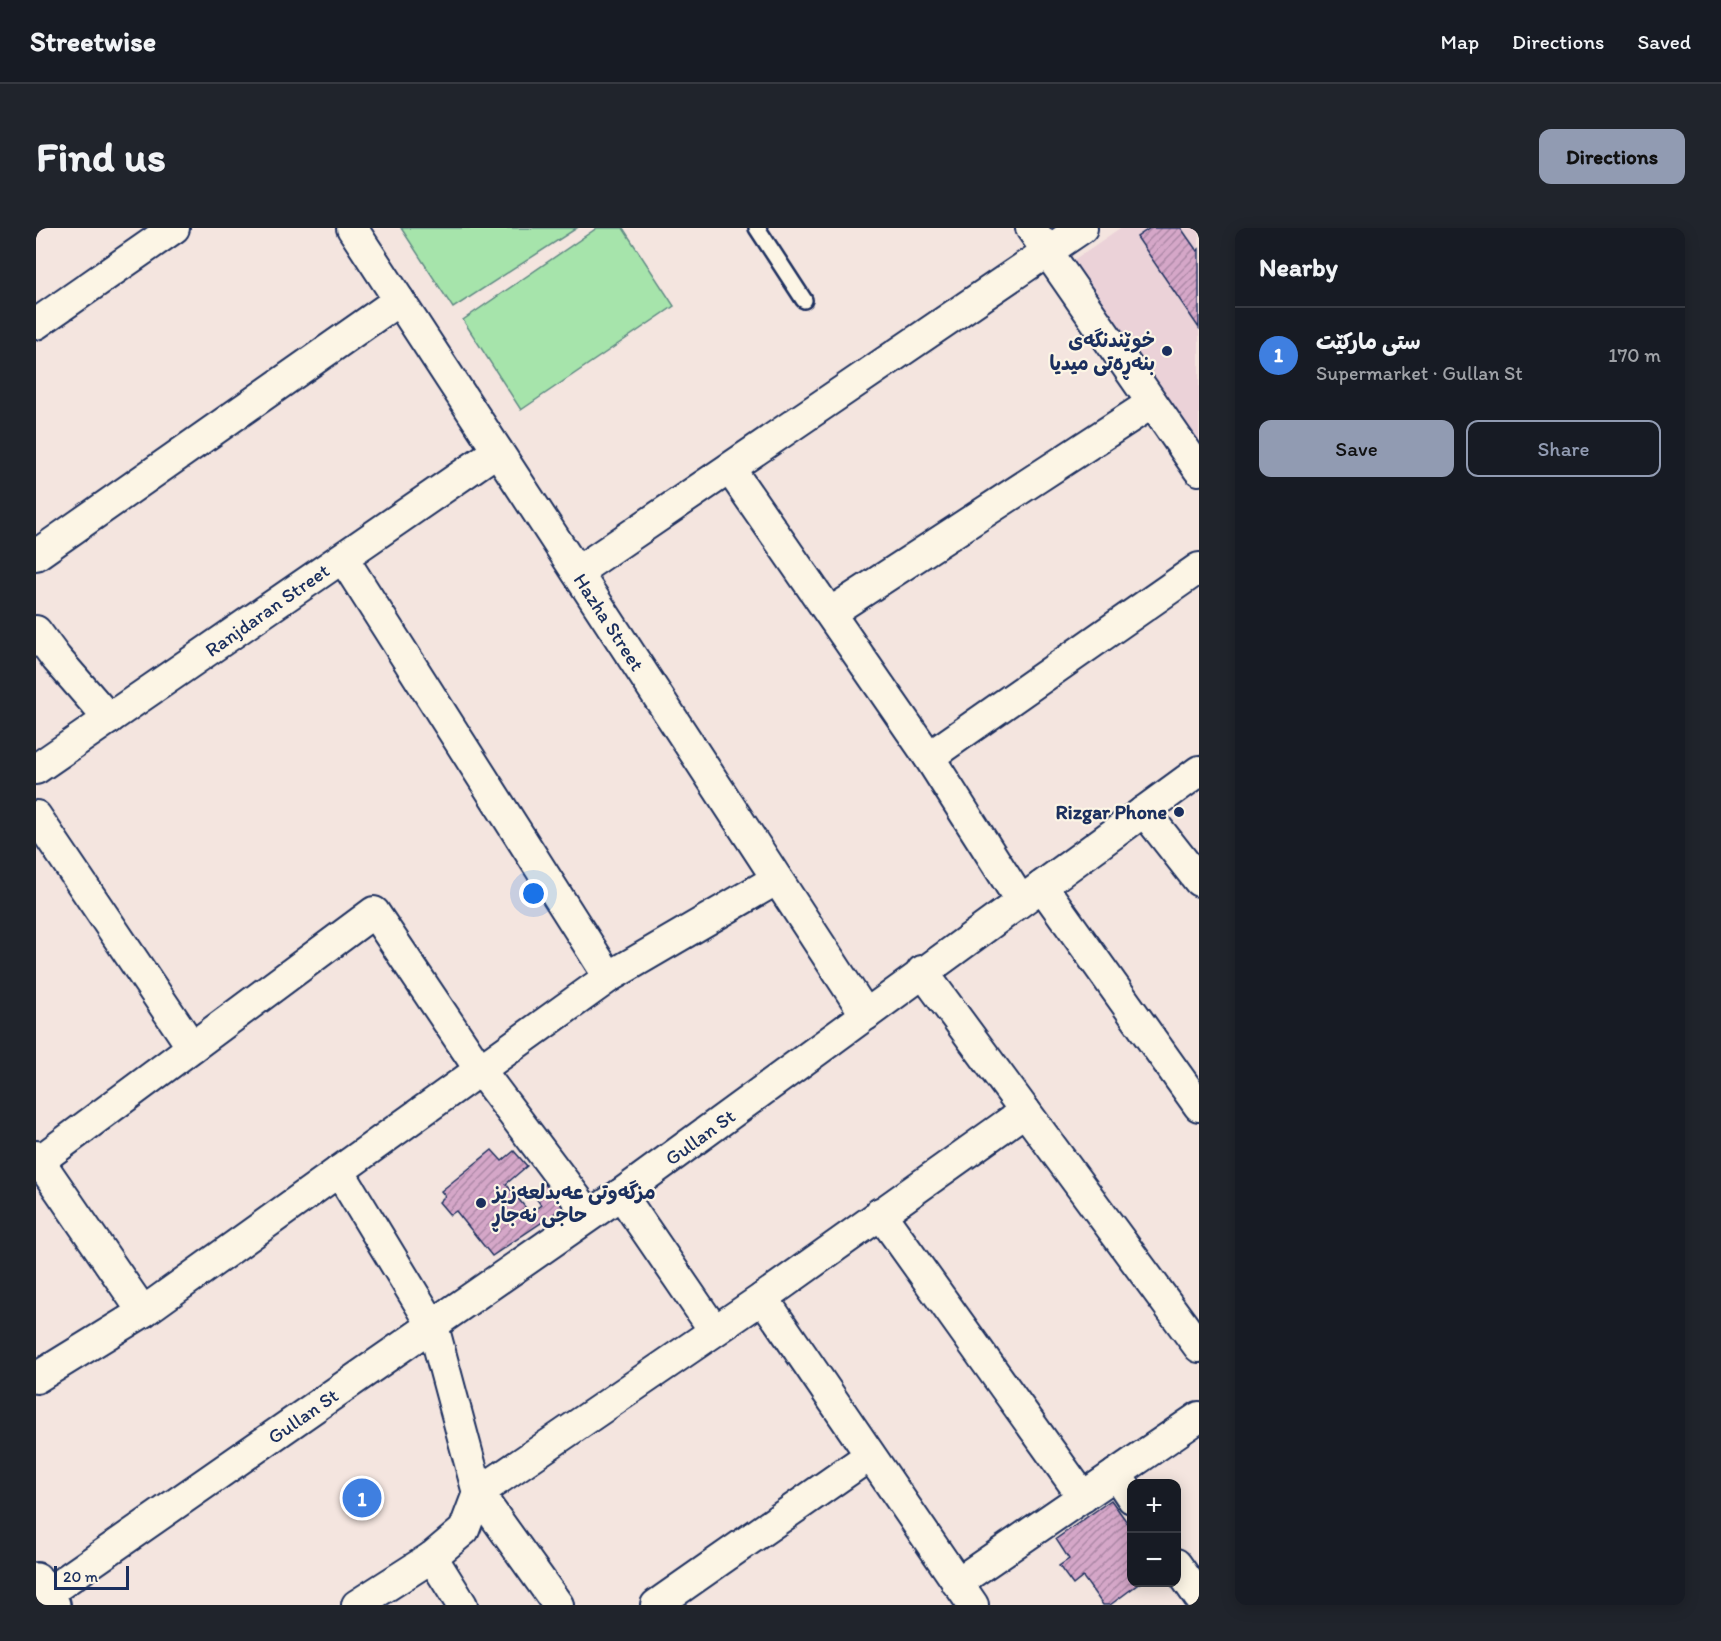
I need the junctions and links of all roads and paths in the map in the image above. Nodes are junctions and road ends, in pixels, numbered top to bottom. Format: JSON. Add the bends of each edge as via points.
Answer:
{"nodes":[{"id":1,"x":174,"y":228,"type":"edge"},
{"id":2,"x":352,"y":228,"type":"edge"},
{"id":3,"x":757,"y":228,"type":"edge"},
{"id":4,"x":1082,"y":228,"type":"edge"},
{"id":5,"x":1039,"y":239,"type":"edge"},
{"id":6,"x":399,"y":300,"type":"junction"},
{"id":7,"x":804,"y":300,"type":"dead end"},
{"id":8,"x":36,"y":324,"type":"edge"},
{"id":9,"x":1152,"y":403,"type":"junction"},
{"id":10,"x":497,"y":451,"type":"junction"},
{"id":11,"x":730,"y":469,"type":"junction"},
{"id":12,"x":1199,"y":470,"type":"edge"},
{"id":13,"x":36,"y":555,"type":"edge"},
{"id":14,"x":343,"y":558,"type":"junction"},
{"id":15,"x":1199,"y":568,"type":"edge"},
{"id":16,"x":577,"y":572,"type":"junction"},
{"id":17,"x":830,"y":613,"type":"junction"},
{"id":18,"x":36,"y":631,"type":"edge"},
{"id":19,"x":109,"y":719,"type":"junction"},
{"id":20,"x":929,"y":757,"type":"junction"},
{"id":21,"x":36,"y":769,"type":"edge"},
{"id":22,"x":1199,"y":771,"type":"edge"},
{"id":23,"x":1144,"y":811,"type":"junction"},
{"id":24,"x":36,"y":816,"type":"edge"},
{"id":25,"x":777,"y":879,"type":"junction"},
{"id":26,"x":1199,"y":881,"type":"edge"},
{"id":27,"x":1031,"y":893,"type":"junction"},
{"id":28,"x":922,"y":971,"type":"junction"},
{"id":29,"x":609,"y":977,"type":"junction"},
{"id":30,"x":866,"y":1015,"type":"junction"},
{"id":31,"x":192,"y":1047,"type":"junction"},
{"id":32,"x":480,"y":1070,"type":"junction"},
{"id":33,"x":1199,"y":1106,"type":"edge"},
{"id":34,"x":1025,"y":1111,"type":"junction"},
{"id":35,"x":38,"y":1159,"type":"edge"},
{"id":36,"x":339,"y":1171,"type":"junction"},
{"id":37,"x":621,"y":1194,"type":"junction"},
{"id":38,"x":880,"y":1213,"type":"junction"},
{"id":39,"x":589,"y":1215,"type":"junction"},
{"id":40,"x":763,"y":1298,"type":"junction"},
{"id":41,"x":143,"y":1312,"type":"junction"},
{"id":42,"x":433,"y":1326,"type":"junction"},
{"id":43,"x":714,"y":1330,"type":"junction"},
{"id":44,"x":1199,"y":1347,"type":"edge"},
{"id":45,"x":36,"y":1378,"type":"edge"},
{"id":46,"x":1199,"y":1417,"type":"edge"},
{"id":47,"x":869,"y":1456,"type":"junction"},
{"id":48,"x":1124,"y":1486,"type":"edge"},
{"id":49,"x":478,"y":1493,"type":"junction"},
{"id":50,"x":1083,"y":1497,"type":"junction"},
{"id":51,"x":432,"y":1557,"type":"junction"},
{"id":52,"x":1181,"y":1571,"type":"edge"},
{"id":53,"x":45,"y":1593,"type":"edge"},
{"id":54,"x":965,"y":1594,"type":"edge"},
{"id":55,"x":1199,"y":1597,"type":"edge"},
{"id":56,"x":357,"y":1605,"type":"edge"},
{"id":57,"x":462,"y":1605,"type":"edge"},
{"id":58,"x":558,"y":1605,"type":"edge"},
{"id":59,"x":656,"y":1605,"type":"edge"}],
"edges":[{"from":1,"to":8,"type":"street"},
{"from":2,"to":6,"type":"street","name":"Hazha Street"},
{"from":3,"to":7,"type":"lane"},
{"from":4,"to":5,"type":"street"},
{"from":5,"to":9,"type":"street"},
{"from":5,"to":11,"type":"street"},
{"from":6,"to":10,"type":"street","name":"Hazha Street"},
{"from":6,"to":13,"type":"street"},
{"from":9,"to":12,"type":"street"},
{"from":9,"to":17,"type":"street"},
{"from":10,"to":14,"type":"street","name":"Ranjdaran Street"},
{"from":10,"to":16,"type":"street","name":"Hazha Street"},
{"from":11,"to":16,"type":"street"},
{"from":11,"to":17,"type":"street"},
{"from":14,"to":19,"type":"street","name":"Ranjdaran Street"},
{"from":14,"to":29,"type":"street"},
{"from":15,"to":20,"type":"street"},
{"from":16,"to":25,"type":"street","name":"Hazha Street"},
{"from":17,"to":20,"type":"street"},
{"from":18,"to":19,"type":"street"},
{"from":19,"to":21,"type":"street","name":"Ranjdaran Street"},
{"from":20,"to":27,"type":"street"},
{"from":22,"to":23,"type":"street","name":"Gullan St"},
{"from":23,"to":26,"type":"street"},
{"from":23,"to":27,"type":"street","name":"Gullan St"},
{"from":24,"to":31,"type":"street"},
{"from":25,"to":29,"type":"street"},
{"from":25,"to":30,"type":"street","name":"Hazha Street"},
{"from":27,"to":28,"type":"street","name":"Gullan St"},
{"from":27,"to":33,"type":"street"},
{"from":28,"to":30,"type":"street","name":"Gullan St"},
{"from":28,"to":34,"type":"street"},
{"from":29,"to":32,"type":"street"},
{"from":30,"to":37,"type":"street","name":"Gullan St"},
{"from":31,"to":32,"type":"street","via":[[374,912]]},
{"from":31,"to":35,"type":"street"},
{"from":32,"to":36,"type":"street"},
{"from":32,"to":39,"type":"street"},
{"from":34,"to":38,"type":"street"},
{"from":34,"to":44,"type":"street"},
{"from":35,"to":41,"type":"street"},
{"from":36,"to":41,"type":"street"},
{"from":36,"to":42,"type":"street"},
{"from":37,"to":39,"type":"street","name":"Gullan St"},
{"from":37,"to":43,"type":"street"},
{"from":38,"to":40,"type":"street"},
{"from":38,"to":50,"type":"street"},
{"from":39,"to":42,"type":"street","name":"Gullan St"},
{"from":40,"to":43,"type":"street"},
{"from":40,"to":47,"type":"street"},
{"from":41,"to":45,"type":"street"},
{"from":42,"to":49,"type":"street"},
{"from":42,"to":53,"type":"street","name":"Gullan St"},
{"from":43,"to":49,"type":"street"},
{"from":46,"to":48,"type":"street"},
{"from":47,"to":54,"type":"street"},
{"from":47,"to":59,"type":"street"},
{"from":48,"to":50,"type":"street"},
{"from":49,"to":51,"type":"street","via":[[464,1530]]},
{"from":49,"to":58,"type":"street"},
{"from":50,"to":54,"type":"street"},
{"from":51,"to":56,"type":"street"},
{"from":51,"to":57,"type":"street"},
{"from":52,"to":55,"type":"street"}]}
